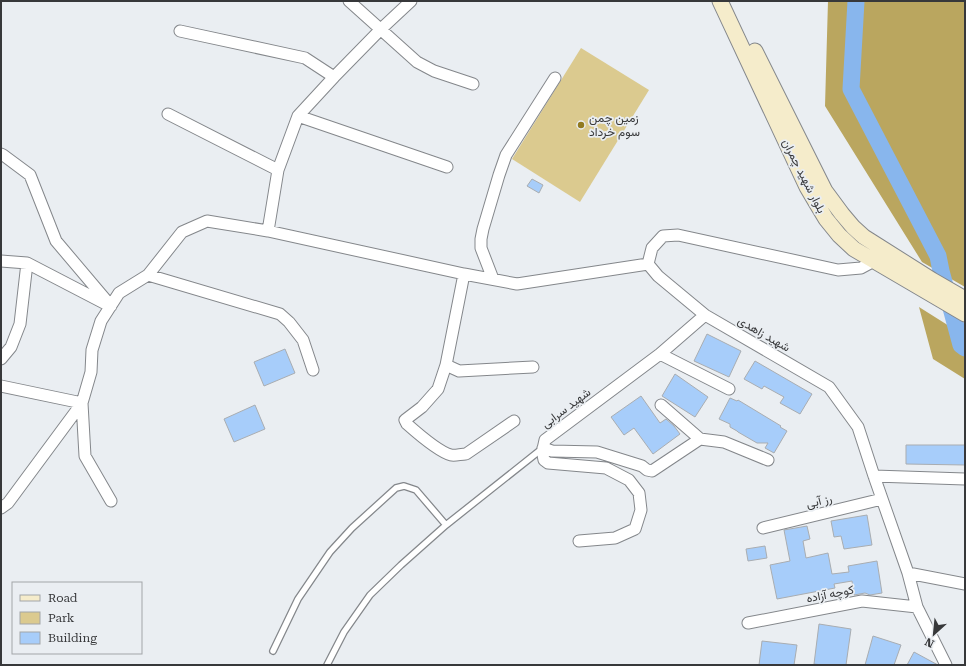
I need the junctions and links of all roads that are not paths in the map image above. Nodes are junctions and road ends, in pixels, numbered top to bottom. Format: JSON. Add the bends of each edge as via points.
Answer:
{"nodes":[{"id":1,"x":349,"y":1,"type":"edge"},
{"id":2,"x":411,"y":1,"type":"edge"},
{"id":3,"x":720,"y":1,"type":"edge"},
{"id":4,"x":731,"y":1,"type":"edge"},
{"id":5,"x":381,"y":30,"type":"junction"},
{"id":6,"x":180,"y":31,"type":"dead end"},
{"id":7,"x":334,"y":77,"type":"junction"},
{"id":8,"x":555,"y":78,"type":"dead end"},
{"id":9,"x":473,"y":84,"type":"dead end"},
{"id":10,"x":168,"y":114,"type":"dead end"},
{"id":11,"x":298,"y":116,"type":"junction"},
{"id":12,"x":1,"y":154,"type":"edge"},
{"id":13,"x":447,"y":167,"type":"dead end"},
{"id":14,"x":278,"y":170,"type":"junction"},
{"id":15,"x":268,"y":232,"type":"junction"},
{"id":16,"x":878,"y":254,"type":"junction"},
{"id":17,"x":1,"y":261,"type":"edge"},
{"id":18,"x":27,"y":263,"type":"junction"},
{"id":19,"x":648,"y":264,"type":"junction"},
{"id":20,"x":464,"y":274,"type":"junction"},
{"id":21,"x":148,"y":275,"type":"junction"},
{"id":22,"x":493,"y":279,"type":"junction"},
{"id":23,"x":965,"y":299,"type":"edge"},
{"id":24,"x":110,"y":306,"type":"junction"},
{"id":25,"x":965,"y":314,"type":"edge"},
{"id":26,"x":705,"y":315,"type":"junction"},
{"id":27,"x":660,"y":354,"type":"junction"},
{"id":28,"x":1,"y":359,"type":"edge"},
{"id":29,"x":446,"y":365,"type":"junction"},
{"id":30,"x":533,"y":367,"type":"dead end"},
{"id":31,"x":313,"y":370,"type":"dead end"},
{"id":32,"x":1,"y":386,"type":"edge"},
{"id":33,"x":729,"y":389,"type":"dead end"},
{"id":34,"x":82,"y":403,"type":"junction"},
{"id":35,"x":660,"y":406,"type":"dead end"},
{"id":36,"x":514,"y":421,"type":"dead end"},
{"id":37,"x":700,"y":440,"type":"junction"},
{"id":38,"x":543,"y":448,"type":"junction"},
{"id":39,"x":768,"y":460,"type":"dead end"},
{"id":40,"x":874,"y":476,"type":"junction"},
{"id":41,"x":965,"y":479,"type":"edge"},
{"id":42,"x":882,"y":499,"type":"junction"},
{"id":43,"x":110,"y":501,"type":"dead end"},
{"id":44,"x":1,"y":508,"type":"edge"},
{"id":45,"x":446,"y":525,"type":"junction"},
{"id":46,"x":763,"y":528,"type":"dead end"},
{"id":47,"x":579,"y":541,"type":"dead end"},
{"id":48,"x":908,"y":573,"type":"junction"},
{"id":49,"x":965,"y":584,"type":"edge"},
{"id":50,"x":917,"y":607,"type":"junction"},
{"id":51,"x":748,"y":623,"type":"dead end"},
{"id":52,"x":273,"y":650,"type":"dead end"},
{"id":53,"x":327,"y":665,"type":"edge"},
{"id":54,"x":946,"y":665,"type":"edge"}],
"edges":[{"from":1,"to":5,"type":"street"},
{"from":2,"to":5,"type":"street"},
{"from":3,"to":16,"type":"main road","name":"بلوار شهید چمران","via":[[808,187],[826,219],[854,249]]},
{"from":4,"to":16,"type":"main road","name":"بلوار شهید چمران","via":[[825,191]]},
{"from":5,"to":7,"type":"street"},
{"from":5,"to":9,"type":"street","via":[[417,62],[434,71]]},
{"from":6,"to":7,"type":"street","via":[[305,58]]},
{"from":7,"to":11,"type":"street"},
{"from":8,"to":22,"type":"street","via":[[506,155],[497,182],[481,239],[481,248]]},
{"from":10,"to":14,"type":"street"},
{"from":11,"to":13,"type":"street"},
{"from":11,"to":14,"type":"street"},
{"from":12,"to":24,"type":"street","via":[[30,175],[56,241]]},
{"from":14,"to":15,"type":"street"},
{"from":15,"to":20,"type":"street"},
{"from":15,"to":21,"type":"street","via":[[207,221],[182,232]]},
{"from":16,"to":19,"type":"street","via":[[861,268],[838,270],[678,236],[663,236],[652,248]]},
{"from":16,"to":23,"type":"main road","name":"بلوار شهید چمران"},
{"from":16,"to":25,"type":"main road","name":"بلوار شهید چمران","via":[[939,299]]},
{"from":17,"to":18,"type":"street"},
{"from":18,"to":24,"type":"street"},
{"from":18,"to":28,"type":"street","via":[[20,324],[11,347]]},
{"from":19,"to":22,"type":"street","via":[[517,284]]},
{"from":19,"to":26,"type":"street","name":"شهید زاهدی","via":[[658,276]]},
{"from":20,"to":22,"type":"street"},
{"from":20,"to":29,"type":"street"},
{"from":21,"to":24,"type":"street","via":[[119,293]]},
{"from":21,"to":31,"type":"street","via":[[280,314],[290,322],[303,340]]},
{"from":24,"to":34,"type":"street","via":[[98,328],[92,350],[91,372]]},
{"from":26,"to":27,"type":"street","name":"شهید سرابی"},
{"from":26,"to":40,"type":"street","name":"شهید زاهدی","via":[[829,387],[858,427]]},
{"from":27,"to":33,"type":"street"},
{"from":27,"to":38,"type":"street","name":"شهید سرابی","via":[[545,440]]},
{"from":29,"to":30,"type":"street","via":[[459,371]]},
{"from":29,"to":36,"type":"street","via":[[438,389],[422,407],[405,420],[410,427],[438,448],[451,455],[457,455],[466,454]]},
{"from":32,"to":34,"type":"street"},
{"from":34,"to":43,"type":"street","via":[[85,456]]},
{"from":34,"to":44,"type":"street","via":[[8,503]]},
{"from":35,"to":37,"type":"street"},
{"from":37,"to":38,"type":"street","name":"شهید سرابی","via":[[652,471],[597,452],[552,451]]},
{"from":37,"to":39,"type":"street","via":[[724,442]]},
{"from":38,"to":45,"type":"lane"},
{"from":38,"to":47,"type":"street","via":[[544,460],[548,463],[606,468],[629,480],[639,493],[641,510],[635,529],[615,538]]},
{"from":40,"to":41,"type":"street"},
{"from":40,"to":42,"type":"street","name":"شهید زاهدی"},
{"from":42,"to":46,"type":"street","name":"رز آبی"},
{"from":42,"to":48,"type":"street","name":"شهید زاهدی"},
{"from":45,"to":52,"type":"lane","via":[[416,490],[404,486],[396,488],[330,552],[298,598]]},
{"from":45,"to":53,"type":"lane","via":[[370,594],[344,632]]},
{"from":48,"to":49,"type":"street"},
{"from":48,"to":50,"type":"street","name":"شهید زاهدی"},
{"from":50,"to":51,"type":"street","name":"کوچه آزاده","via":[[862,601]]},
{"from":50,"to":54,"type":"street","name":"شهید زاهدی"}]}
